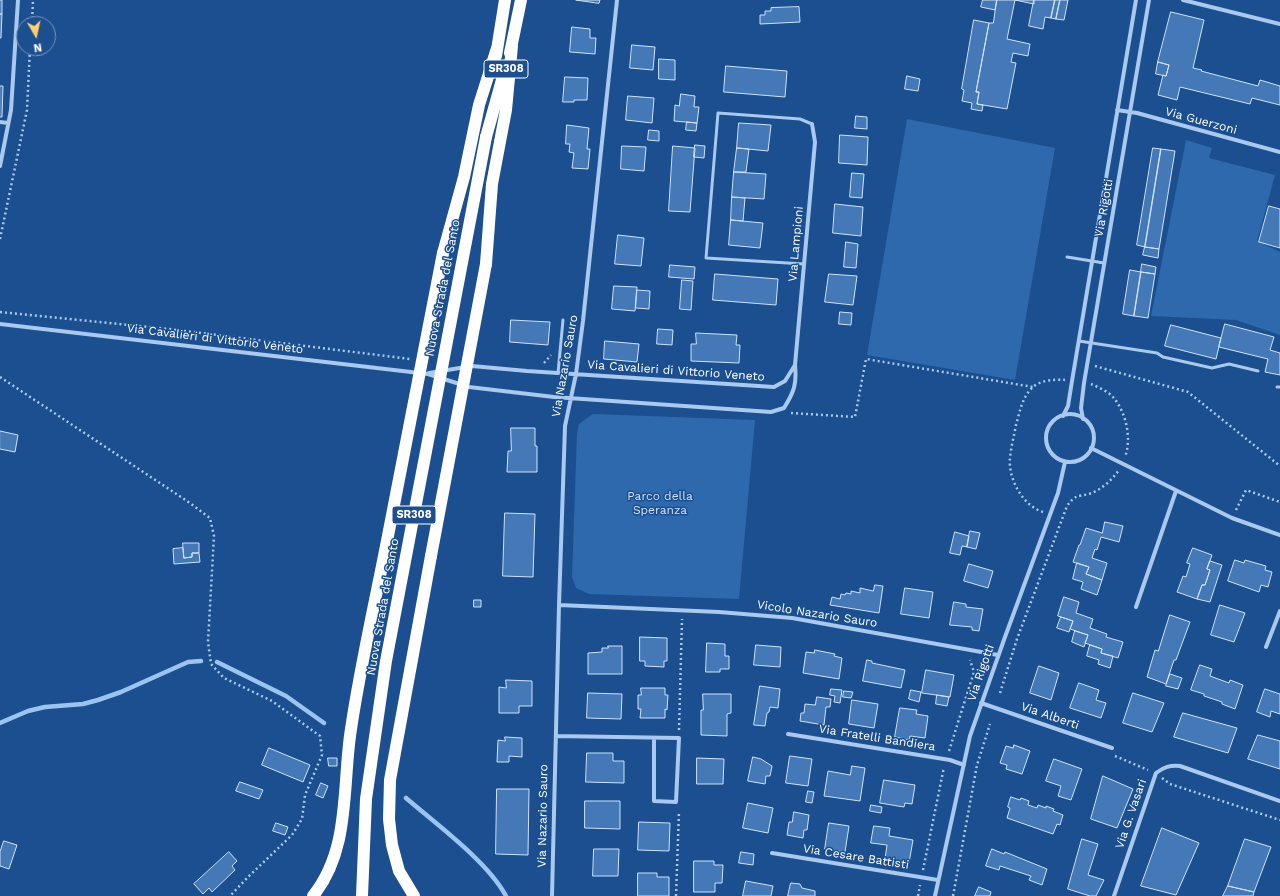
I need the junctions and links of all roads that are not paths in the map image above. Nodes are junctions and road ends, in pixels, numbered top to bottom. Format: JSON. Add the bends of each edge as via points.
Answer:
{"nodes":[{"id":1,"x":18,"y":0,"type":"edge"},
{"id":2,"x":505,"y":0,"type":"edge"},
{"id":3,"x":521,"y":0,"type":"edge"},
{"id":4,"x":617,"y":0,"type":"edge"},
{"id":5,"x":1136,"y":0,"type":"edge"},
{"id":6,"x":1149,"y":0,"type":"edge"},
{"id":7,"x":1183,"y":0,"type":"edge"},
{"id":8,"x":1280,"y":24,"type":"edge"},
{"id":9,"x":512,"y":46,"type":"junction"},
{"id":10,"x":498,"y":48,"type":"junction"},
{"id":11,"x":1118,"y":110,"type":"junction"},
{"id":12,"x":1130,"y":112,"type":"junction"},
{"id":13,"x":0,"y":122,"type":"edge"},
{"id":14,"x":8,"y":123,"type":"junction"},
{"id":15,"x":812,"y":124,"type":"joint"},
{"id":16,"x":486,"y":137,"type":"junction"},
{"id":17,"x":1280,"y":152,"type":"edge"},
{"id":18,"x":0,"y":166,"type":"edge"},
{"id":19,"x":1067,"y":256,"type":"dead end"},
{"id":20,"x":1092,"y":261,"type":"junction"},
{"id":21,"x":1104,"y":263,"type":"junction"},
{"id":22,"x":804,"y":264,"type":"junction"},
{"id":23,"x":563,"y":320,"type":"dead end"},
{"id":24,"x":0,"y":324,"type":"edge"},
{"id":25,"x":1079,"y":341,"type":"junction"},
{"id":26,"x":1091,"y":343,"type":"junction"},
{"id":27,"x":795,"y":365,"type":"junction"},
{"id":28,"x":1258,"y":371,"type":"dead end"},
{"id":29,"x":558,"y":373,"type":"junction"},
{"id":30,"x":428,"y":374,"type":"junction"},
{"id":31,"x":576,"y":374,"type":"junction"},
{"id":32,"x":571,"y":398,"type":"junction"},
{"id":33,"x":1063,"y":416,"type":"junction"},
{"id":34,"x":1083,"y":419,"type":"junction"},
{"id":35,"x":1091,"y":448,"type":"junction"},
{"id":36,"x":1065,"y":462,"type":"junction"},
{"id":37,"x":1176,"y":491,"type":"junction"},
{"id":38,"x":1280,"y":535,"type":"edge"},
{"id":39,"x":559,"y":605,"type":"junction"},
{"id":40,"x":1136,"y":607,"type":"dead end"},
{"id":41,"x":1280,"y":611,"type":"edge"},
{"id":42,"x":1266,"y":647,"type":"dead end"},
{"id":43,"x":998,"y":656,"type":"junction"},
{"id":44,"x":981,"y":703,"type":"junction"},
{"id":45,"x":788,"y":734,"type":"dead end"},
{"id":46,"x":556,"y":736,"type":"junction"},
{"id":47,"x":654,"y":738,"type":"junction"},
{"id":48,"x":1112,"y":748,"type":"road end"},
{"id":49,"x":964,"y":765,"type":"junction"},
{"id":50,"x":1280,"y":801,"type":"edge"},
{"id":51,"x":772,"y":853,"type":"dead end"},
{"id":52,"x":938,"y":880,"type":"junction"},
{"id":53,"x":313,"y":896,"type":"edge"},
{"id":54,"x":362,"y":896,"type":"edge"},
{"id":55,"x":414,"y":896,"type":"edge"},
{"id":56,"x":552,"y":896,"type":"edge"},
{"id":57,"x":935,"y":896,"type":"edge"},
{"id":58,"x":1114,"y":896,"type":"edge"}],
"edges":[{"from":1,"to":14,"type":"street"},
{"from":2,"to":10,"type":"highway","name":"Nuova Strada del Santo","number":"SR308"},
{"from":3,"to":9,"type":"highway","name":"Nuova Strada del Santo","number":"SR308"},
{"from":4,"to":31,"type":"street","name":"Via Nazario Sauro"},
{"from":5,"to":11,"type":"street","name":"Via Rigotti"},
{"from":6,"to":12,"type":"street","name":"Via Rigotti"},
{"from":7,"to":8,"type":"street"},
{"from":9,"to":16,"type":"highway","name":"Nuova Strada del Santo","number":"SR308"},
{"from":9,"to":55,"type":"highway","bridge":true,"via":[[506,110],[492,184],[486,264],[390,780],[389,819],[392,846],[399,870]]},
{"from":10,"to":16,"type":"highway","name":"Nuova Strada del Santo","number":"SR308","via":[[490,91]]},
{"from":10,"to":53,"type":"highway","bridge":true,"via":[[479,105],[464,177],[443,253],[351,730],[341,830],[333,863]]},
{"from":11,"to":12,"type":"street","name":"Via Guerzoni"},
{"from":11,"to":20,"type":"street","name":"Via Rigotti"},
{"from":12,"to":17,"type":"street","name":"Via Guerzoni"},
{"from":12,"to":21,"type":"street","name":"Via Rigotti"},
{"from":13,"to":14,"type":"street"},
{"from":14,"to":18,"type":"street"},
{"from":15,"to":22,"type":"street","name":"Via Lampioni","via":[[815,142]]},
{"from":15,"to":22,"type":"lane","via":[[800,119],[718,113],[706,258]]},
{"from":16,"to":54,"type":"highway","name":"Nuova Strada del Santo","number":"SR308","bridge":true,"via":[[386,661],[366,799]]},
{"from":19,"to":20,"type":"lane"},
{"from":20,"to":21,"type":"lane"},
{"from":20,"to":25,"type":"street","name":"Via Rigotti"},
{"from":21,"to":26,"type":"street","name":"Via Rigotti"},
{"from":22,"to":27,"type":"street","name":"Via Lampioni"},
{"from":23,"to":29,"type":"lane"},
{"from":24,"to":30,"type":"street","name":"Via Cavalieri di Vittorio Veneto"},
{"from":25,"to":26,"type":"lane"},
{"from":25,"to":33,"type":"street","name":"Via Rigotti","via":[[1068,406]]},
{"from":26,"to":28,"type":"lane","via":[[1158,352],[1163,357],[1212,368],[1229,364]]},
{"from":26,"to":34,"type":"street","name":"Via Rigotti","via":[[1081,408]]},
{"from":27,"to":31,"type":"street","name":"Via Cavalieri di Vittorio Veneto","via":[[790,376],[774,387]]},
{"from":27,"to":32,"type":"street","name":"Via Cavalieri di Vittorio Veneto","via":[[794,392],[784,408],[771,412]]},
{"from":29,"to":30,"type":"street","name":"Via Cavalieri di Vittorio Veneto","via":[[472,366]]},
{"from":29,"to":31,"type":"street","name":"Via Cavalieri di Vittorio Veneto"},
{"from":30,"to":32,"type":"street","name":"Via Cavalieri di Vittorio Veneto","via":[[468,387]]},
{"from":31,"to":32,"type":"street","name":"Via Nazario Sauro"},
{"from":32,"to":39,"type":"street","name":"Via Nazario Sauro","via":[[565,426]]},
{"from":33,"to":34,"type":"street","via":[[1075,415]]},
{"from":33,"to":36,"type":"street","via":[[1051,424],[1046,436],[1048,449],[1052,455]]},
{"from":34,"to":35,"type":"street","via":[[1091,427],[1093,434]]},
{"from":35,"to":36,"type":"street","via":[[1084,458]]},
{"from":35,"to":37,"type":"street"},
{"from":36,"to":43,"type":"street","name":"Via Rigotti","via":[[1058,493]]},
{"from":37,"to":38,"type":"street","via":[[1232,518]]},
{"from":37,"to":40,"type":"street"},
{"from":39,"to":43,"type":"street","name":"Vicolo Nazario Sauro","via":[[792,618]]},
{"from":39,"to":46,"type":"street","name":"Via Nazario Sauro"},
{"from":41,"to":42,"type":"street"},
{"from":43,"to":44,"type":"street","name":"Via Rigotti"},
{"from":44,"to":48,"type":"street","name":"Via Alberti"},
{"from":44,"to":49,"type":"street","name":"Via Rigotti"},
{"from":45,"to":49,"type":"street","name":"Via Fratelli Bandiera"},
{"from":46,"to":47,"type":"street"},
{"from":46,"to":56,"type":"street","name":"Via Nazario Sauro"},
{"from":47,"to":47,"type":"street","via":[[654,801],[676,802],[679,738]]},
{"from":49,"to":52,"type":"street","name":"Via Rigotti"},
{"from":50,"to":58,"type":"street","name":"Via G. Vasari","via":[[1180,766],[1166,766],[1156,774]]},
{"from":51,"to":52,"type":"street","name":"Via Cesare Battisti"},
{"from":52,"to":57,"type":"street","name":"Via Rigotti"}]}
